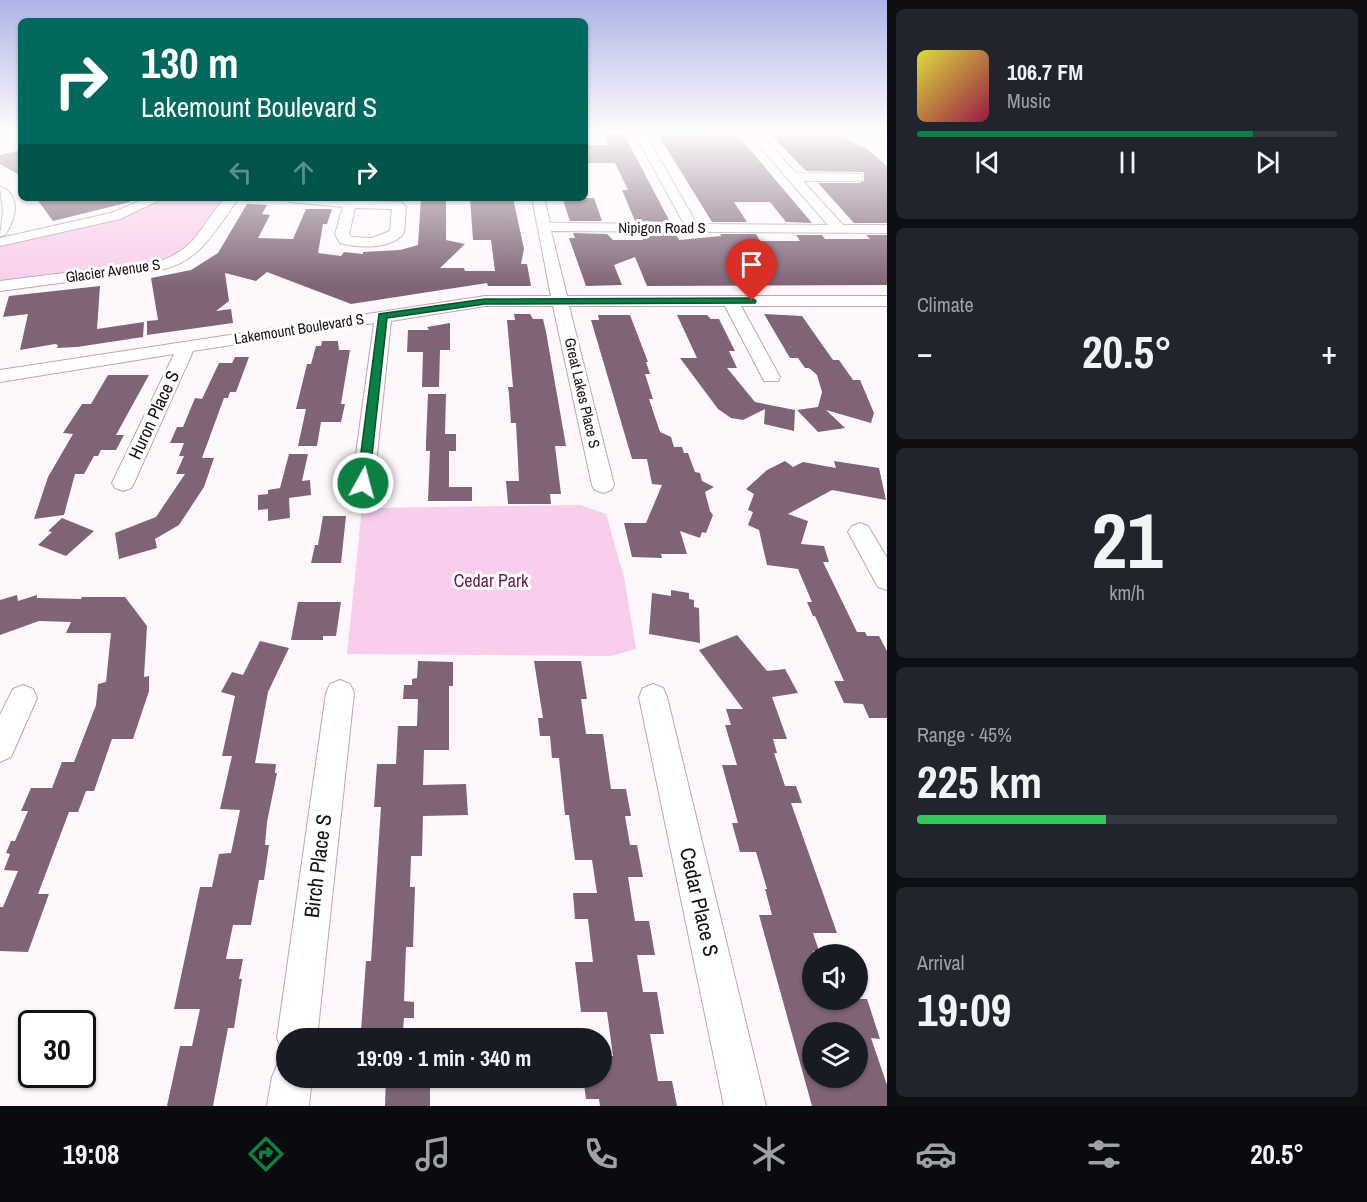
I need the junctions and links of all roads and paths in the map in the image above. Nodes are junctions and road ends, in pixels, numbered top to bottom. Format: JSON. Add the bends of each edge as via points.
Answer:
{"nodes":[{"id":1,"x":668,"y":184,"type":"edge"},
{"id":2,"x":799,"y":184,"type":"edge"},
{"id":3,"x":3,"y":191,"type":"edge"},
{"id":4,"x":151,"y":201,"type":"edge"},
{"id":5,"x":232,"y":201,"type":"edge"},
{"id":6,"x":320,"y":201,"type":"edge"},
{"id":7,"x":539,"y":201,"type":"edge"},
{"id":8,"x":350,"y":204,"type":"dead end"},
{"id":9,"x":545,"y":227,"type":"junction"},
{"id":10,"x":693,"y":228,"type":"junction"},
{"id":11,"x":839,"y":228,"type":"junction"},
{"id":12,"x":887,"y":228,"type":"edge"},
{"id":13,"x":0,"y":232,"type":"edge"},
{"id":14,"x":0,"y":242,"type":"edge"},
{"id":15,"x":0,"y":286,"type":"edge"},
{"id":16,"x":560,"y":301,"type":"junction"},
{"id":17,"x":730,"y":301,"type":"junction"},
{"id":18,"x":887,"y":301,"type":"edge"},
{"id":19,"x":383,"y":316,"type":"junction"},
{"id":20,"x":186,"y":347,"type":"junction"},
{"id":21,"x":0,"y":376,"type":"edge"},
{"id":22,"x":771,"y":377,"type":"dead end"},
{"id":23,"x":123,"y":483,"type":"dead end"},
{"id":24,"x":363,"y":483,"type":"dead end"},
{"id":25,"x":603,"y":485,"type":"dead end"},
{"id":26,"x":860,"y":532,"type":"dead end"},
{"id":27,"x":887,"y":580,"type":"edge"},
{"id":28,"x":340,"y":693,"type":"dead end"},
{"id":29,"x":653,"y":697,"type":"dead end"},
{"id":30,"x":23,"y":698,"type":"dead end"},
{"id":31,"x":0,"y":747,"type":"edge"},
{"id":32,"x":298,"y":1028,"type":"edge"},
{"id":33,"x":290,"y":1088,"type":"edge"},
{"id":34,"x":288,"y":1106,"type":"edge"},
{"id":35,"x":745,"y":1106,"type":"edge"}],
"edges":[{"from":1,"to":10,"type":"street"},
{"from":2,"to":11,"type":"street"},
{"from":3,"to":13,"type":"street","via":[[10,207]]},
{"from":4,"to":14,"type":"street","via":[[115,216]]},
{"from":5,"to":15,"type":"street","name":"Glacier Avenue S","via":[[193,253],[180,260]]},
{"from":6,"to":8,"type":"street"},
{"from":7,"to":9,"type":"street","name":"Great Lakes Place S"},
{"from":9,"to":10,"type":"street","name":"Nipigon Road S"},
{"from":9,"to":16,"type":"street","name":"Great Lakes Place S"},
{"from":10,"to":11,"type":"street","name":"Nipigon Road S"},
{"from":11,"to":12,"type":"street","name":"Nipigon Road S"},
{"from":16,"to":17,"type":"street","name":"Lakemount Boulevard S"},
{"from":16,"to":19,"type":"street","name":"Lakemount Boulevard S","via":[[485,301]]},
{"from":16,"to":25,"type":"street","name":"Great Lakes Place S"},
{"from":17,"to":18,"type":"street","name":"Lakemount Boulevard S"},
{"from":17,"to":22,"type":"street"},
{"from":19,"to":20,"type":"street","name":"Lakemount Boulevard S"},
{"from":19,"to":24,"type":"street"},
{"from":20,"to":21,"type":"street","name":"Lakemount Boulevard S"},
{"from":20,"to":23,"type":"street","name":"Huron Place S"},
{"from":26,"to":27,"type":"street"},
{"from":28,"to":32,"type":"street","name":"Birch Place S"},
{"from":29,"to":35,"type":"street","name":"Cedar Place S"},
{"from":30,"to":31,"type":"street"},
{"from":33,"to":34,"type":"street"}]}
